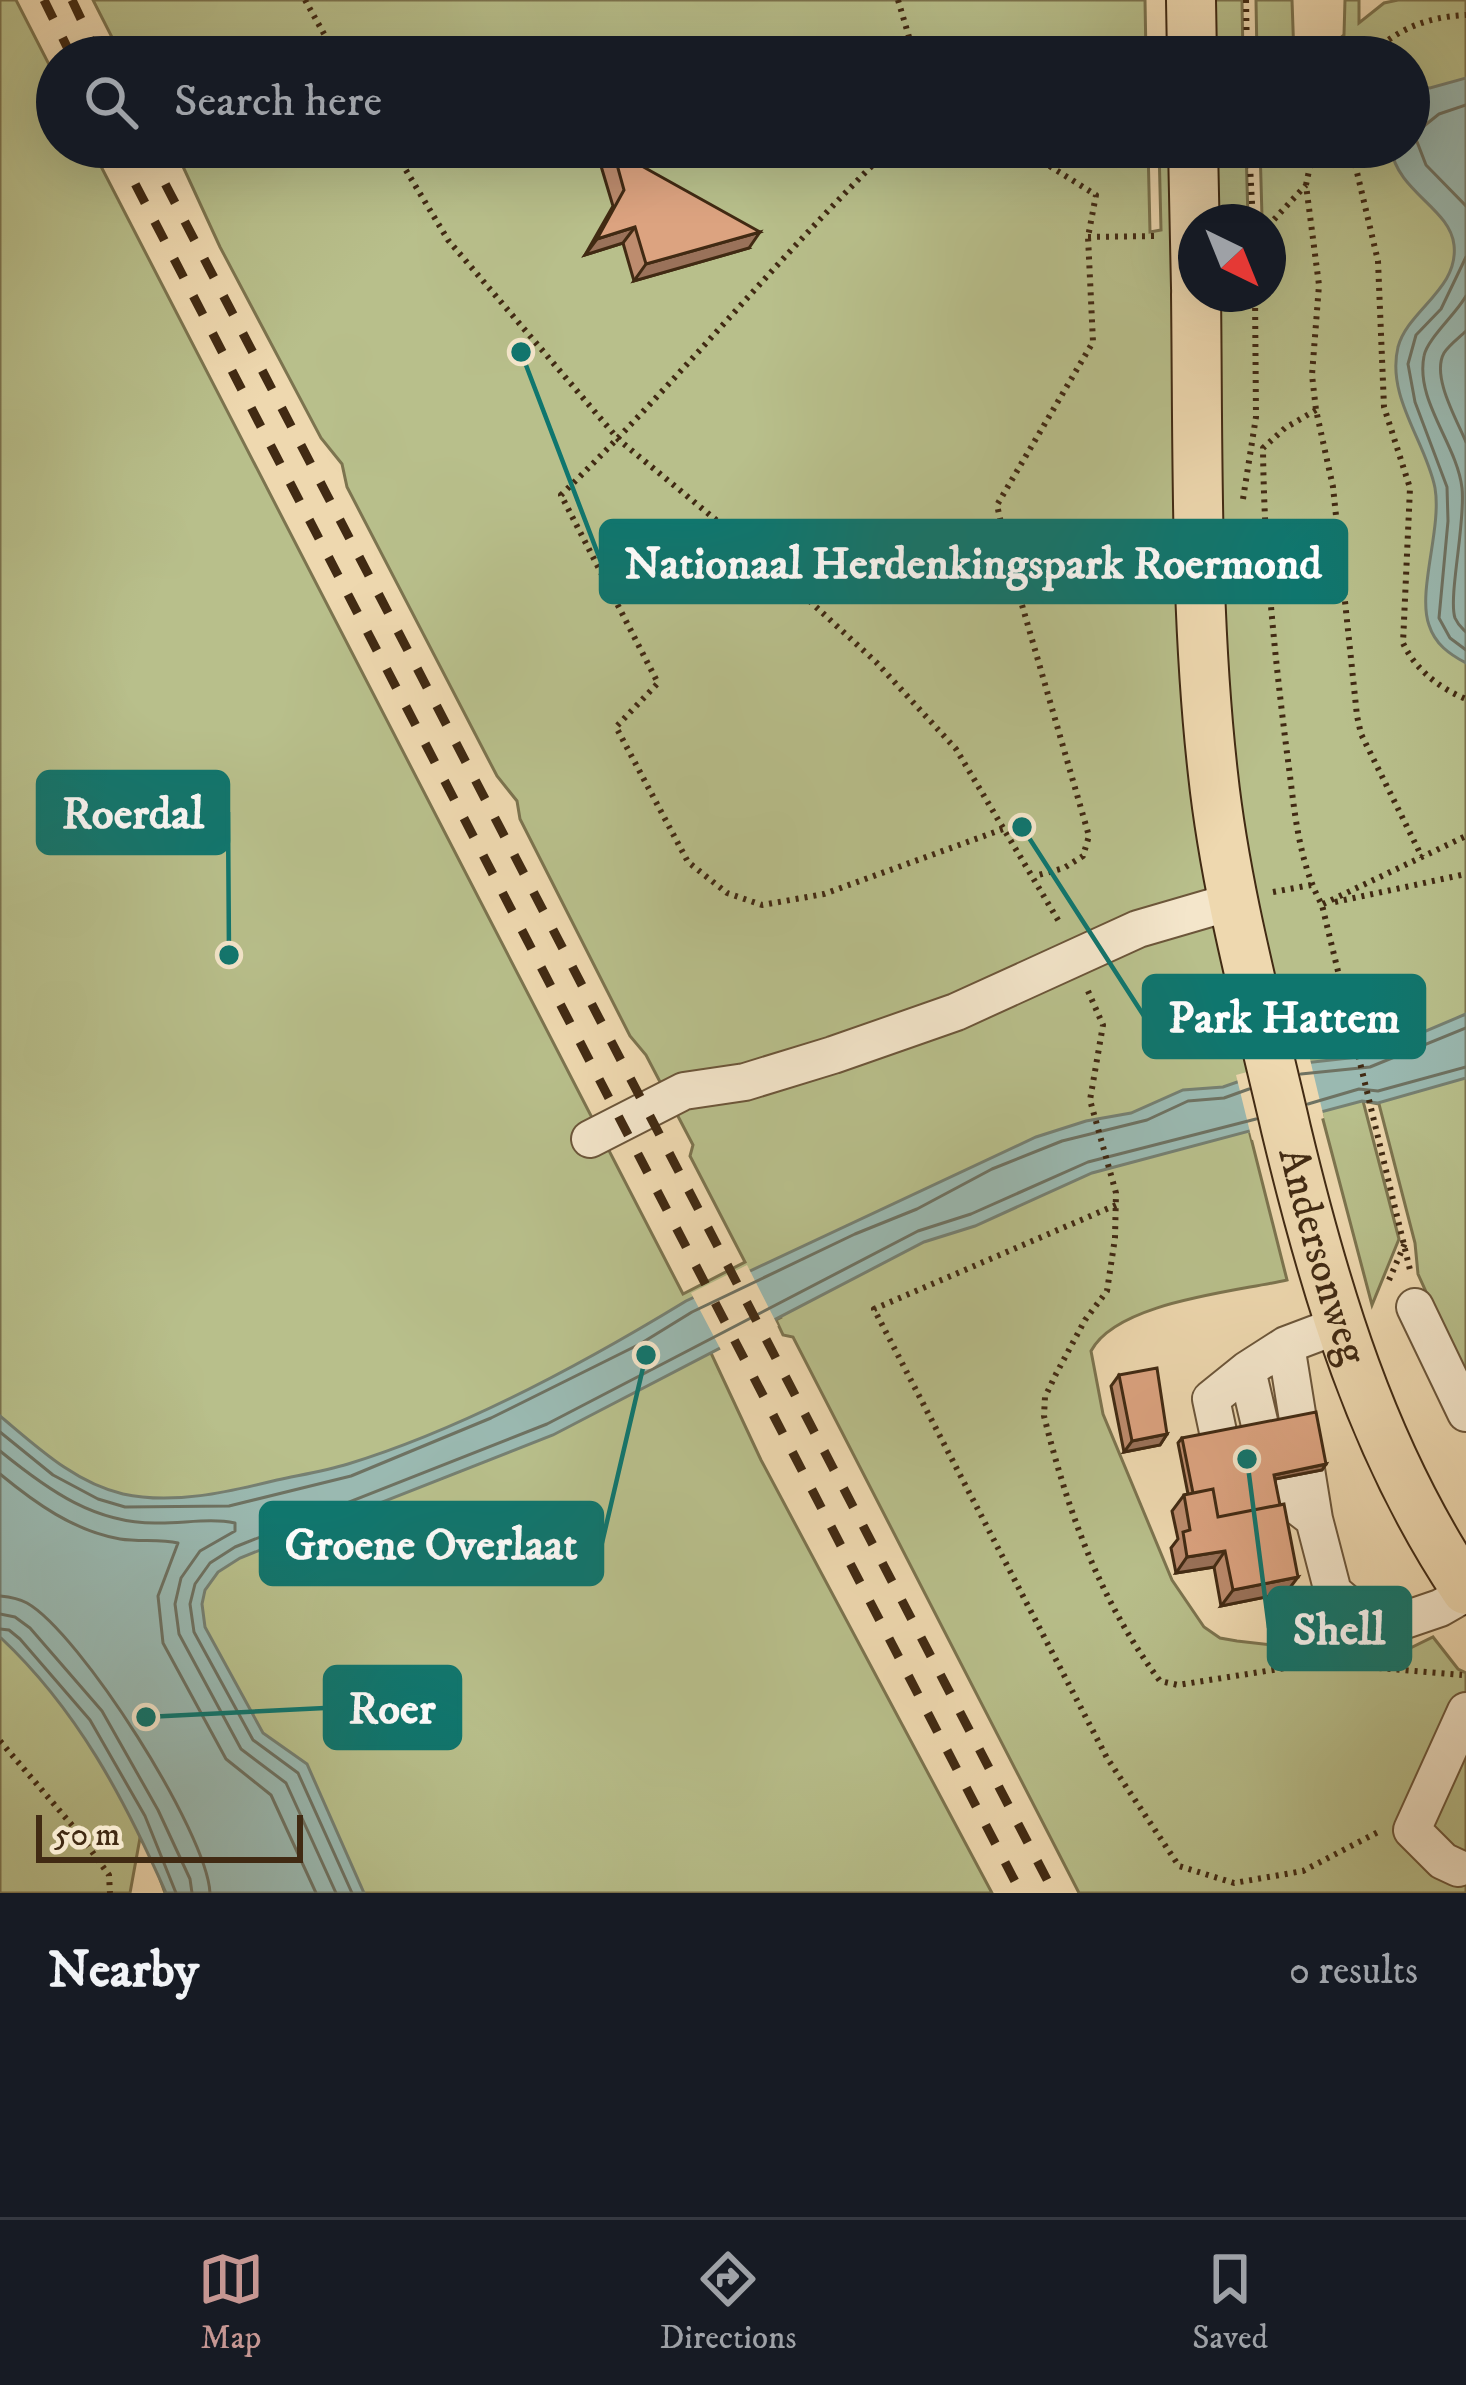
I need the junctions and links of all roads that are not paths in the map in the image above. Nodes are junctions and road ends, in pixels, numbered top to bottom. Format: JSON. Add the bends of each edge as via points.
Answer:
{"nodes":[{"id":1,"x":1191,"y":0,"type":"edge"},
{"id":2,"x":1192,"y":36,"type":"edge"},
{"id":3,"x":1194,"y":168,"type":"edge"},
{"id":4,"x":1195,"y":204,"type":"edge"},
{"id":5,"x":1196,"y":312,"type":"edge"},
{"id":6,"x":1247,"y":911,"type":"junction"},
{"id":7,"x":590,"y":1139,"type":"dead end"},
{"id":8,"x":1414,"y":1307,"type":"dead end"},
{"id":9,"x":1339,"y":1325,"type":"junction"},
{"id":10,"x":1286,"y":1345,"type":"junction"},
{"id":11,"x":1466,"y":1413,"type":"edge"},
{"id":12,"x":1314,"y":1519,"type":"junction"},
{"id":13,"x":1466,"y":1591,"type":"edge"},
{"id":14,"x":1466,"y":1711,"type":"edge"},
{"id":15,"x":1458,"y":1868,"type":"dead end"}],
"edges":[{"from":1,"to":2,"type":"main road"},
{"from":3,"to":4,"type":"main road","name":"Andersonweg"},
{"from":5,"to":6,"type":"main road","name":"Andersonweg","via":[[1201,627],[1213,777]]},
{"from":6,"to":7,"type":"lane","via":[[1138,929],[956,1012],[745,1082],[684,1091]]},
{"from":6,"to":9,"type":"main road","name":"Andersonweg","via":[[1316,1255]]},
{"from":8,"to":11,"type":"lane"},
{"from":9,"to":10,"type":"lane"},
{"from":9,"to":13,"type":"main road","name":"Andersonweg","via":[[1384,1442]]},
{"from":10,"to":12,"type":"lane"},
{"from":10,"to":12,"type":"lane","via":[[1247,1370],[1275,1489]]},
{"from":12,"to":13,"type":"lane","via":[[1334,1592],[1359,1615],[1399,1622]]},
{"from":14,"to":15,"type":"lane","via":[[1412,1830]]}]}
